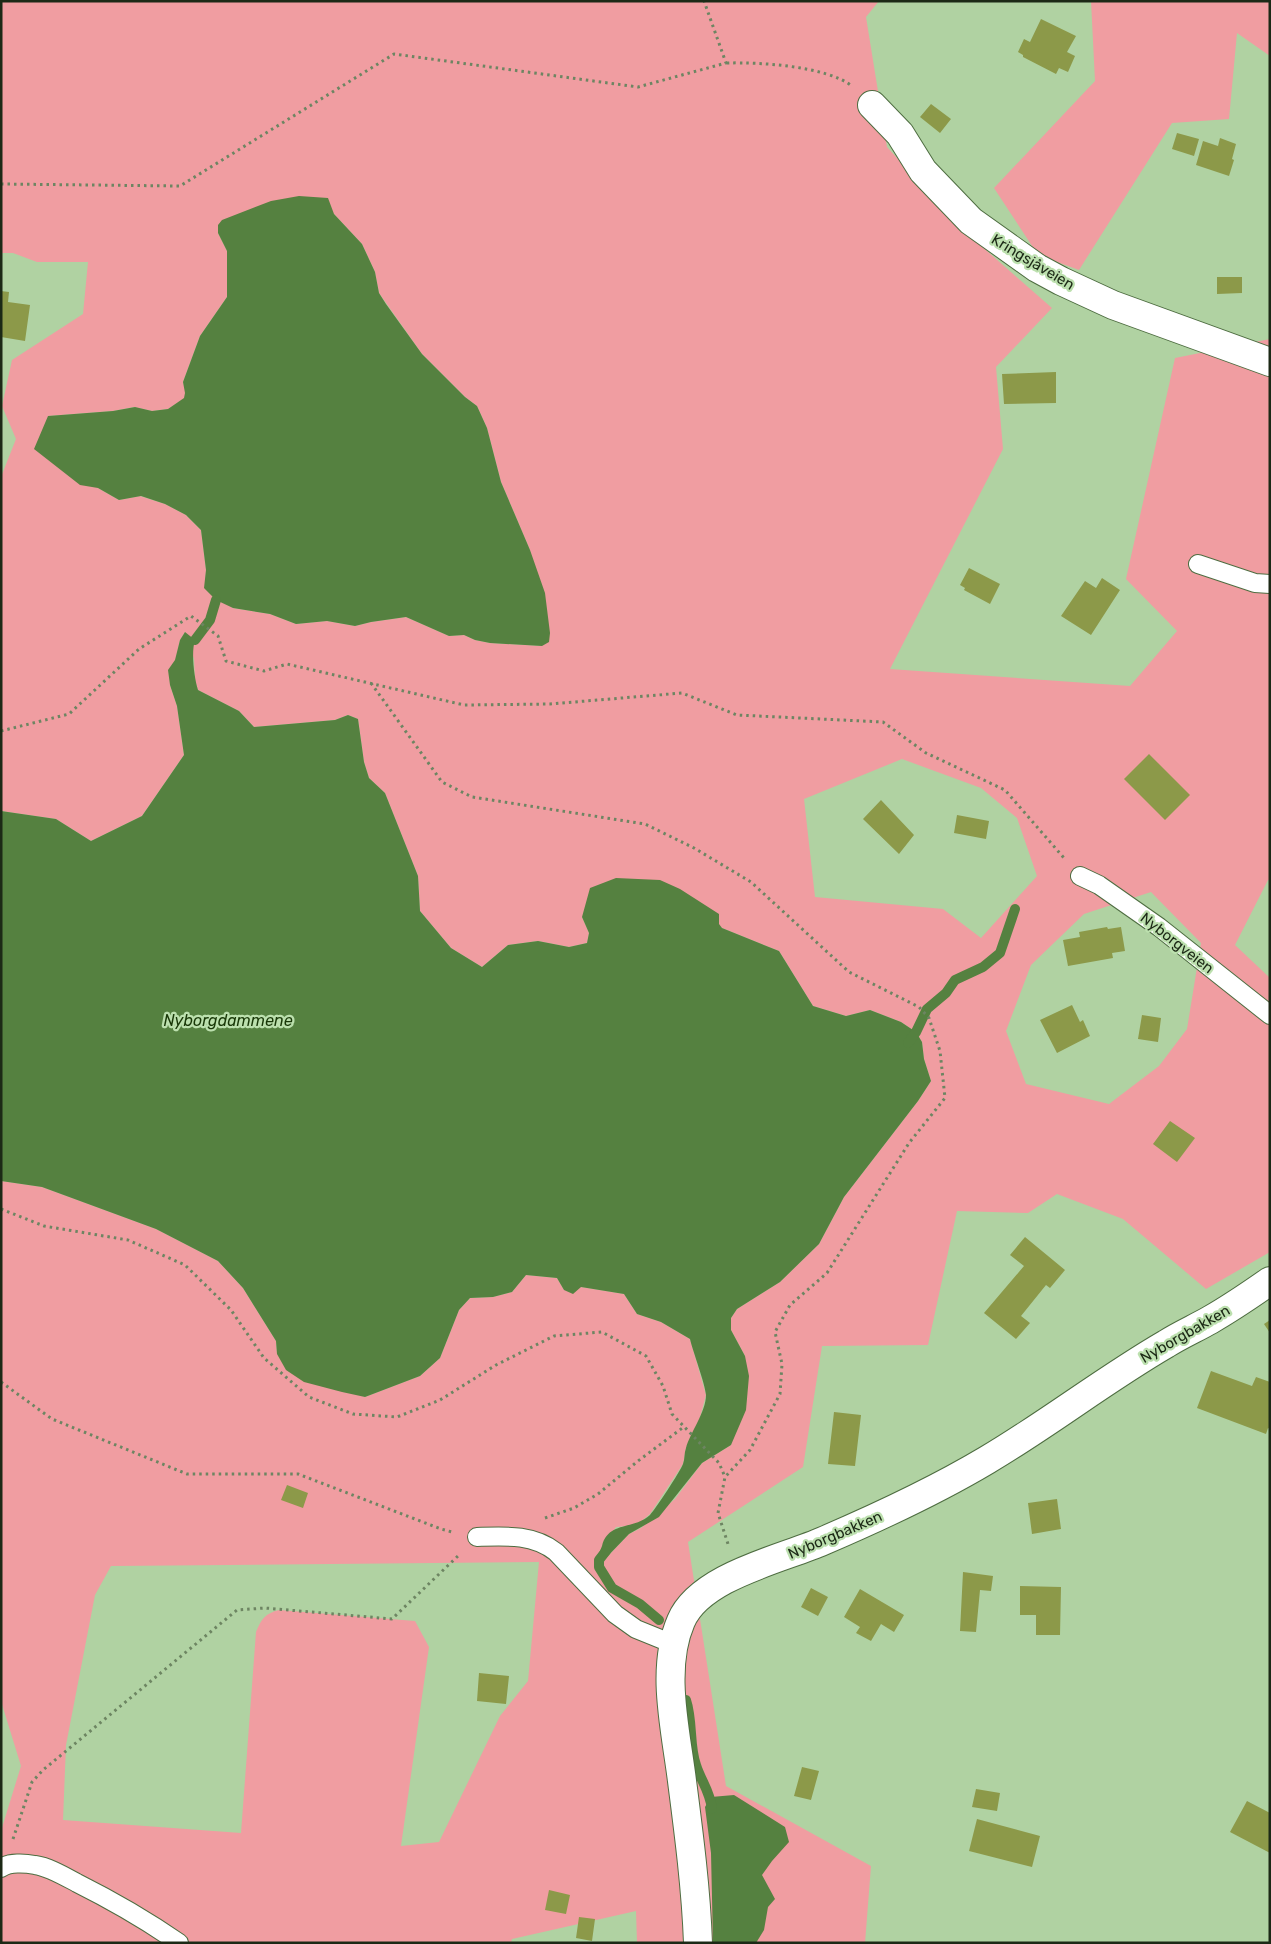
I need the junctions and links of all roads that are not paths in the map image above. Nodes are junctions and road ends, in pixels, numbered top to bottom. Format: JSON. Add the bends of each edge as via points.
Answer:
{"nodes":[{"id":1,"x":872,"y":105,"type":"road end"},
{"id":2,"x":1270,"y":362,"type":"edge"},
{"id":3,"x":1198,"y":564,"type":"dead end"},
{"id":4,"x":1270,"y":584,"type":"edge"},
{"id":5,"x":1080,"y":876,"type":"road end"},
{"id":6,"x":1270,"y":1015,"type":"edge"},
{"id":7,"x":1270,"y":1281,"type":"edge"},
{"id":8,"x":477,"y":1537,"type":"road end"},
{"id":9,"x":673,"y":1644,"type":"junction"},
{"id":10,"x":3,"y":1866,"type":"edge"},
{"id":11,"x":179,"y":1943,"type":"edge"},
{"id":12,"x":698,"y":1943,"type":"edge"}],
"edges":[{"from":1,"to":2,"type":"street","name":"Kringsjåveien","via":[[900,134],[923,171],[971,221],[1037,268],[1114,305]]},
{"from":3,"to":4,"type":"lane","via":[[1254,583]]},
{"from":5,"to":6,"type":"lane","name":"Nyborgveien","via":[[1099,885],[1159,927]]},
{"from":7,"to":9,"type":"street","name":"Nyborgbakken","via":[[978,1465],[899,1508],[716,1584],[692,1605],[682,1619]]},
{"from":8,"to":9,"type":"lane","via":[[522,1537],[546,1544],[615,1614],[636,1629]]},
{"from":9,"to":12,"type":"street","name":"Nyborgbakken","via":[[670,1661],[672,1705]]},
{"from":10,"to":11,"type":"lane","via":[[36,1865],[54,1871],[149,1921]]}]}
